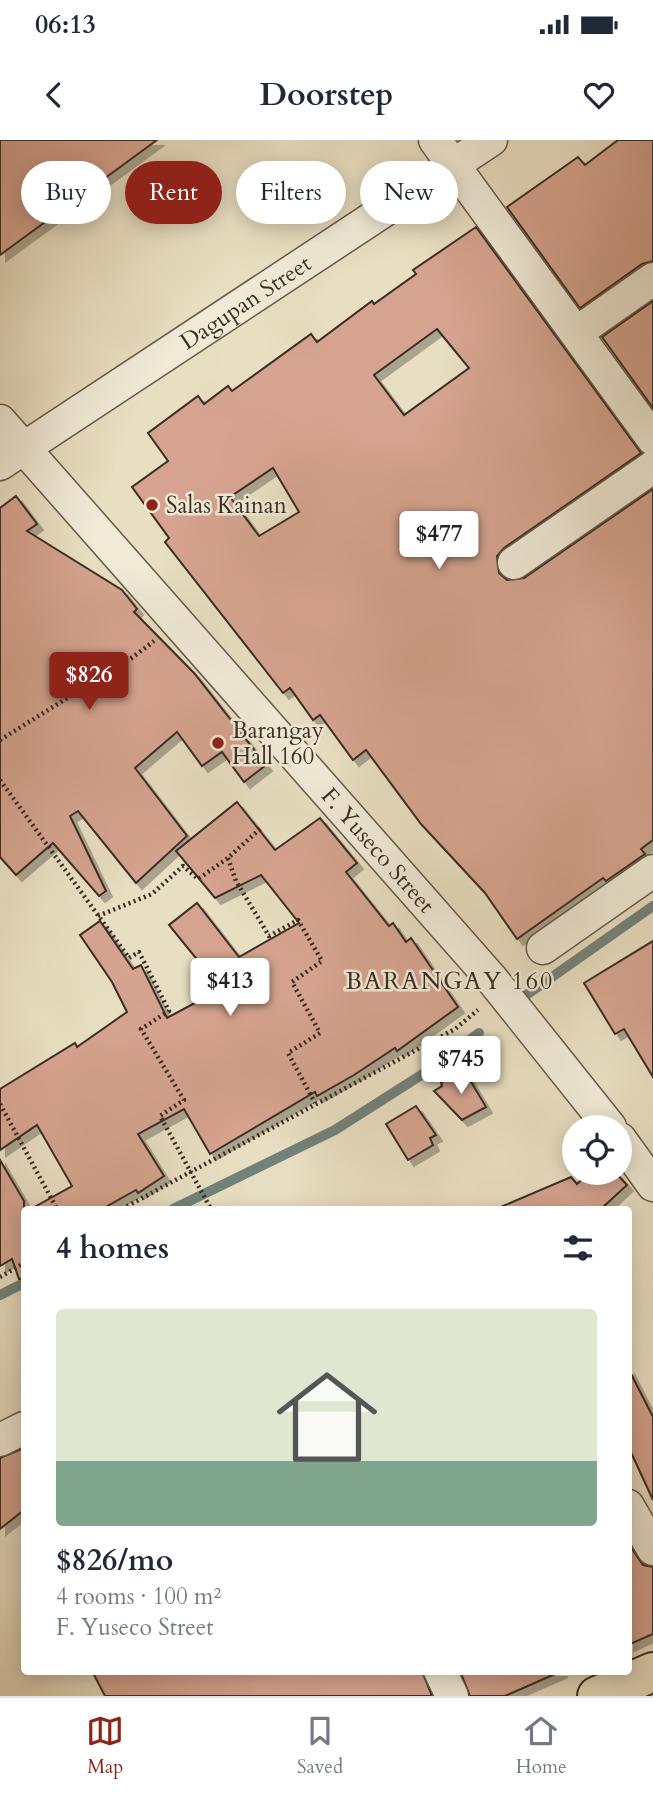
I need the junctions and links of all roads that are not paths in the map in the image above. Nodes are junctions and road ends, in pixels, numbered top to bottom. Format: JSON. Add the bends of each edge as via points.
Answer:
{"nodes":[{"id":1,"x":491,"y":140,"type":"edge"},
{"id":2,"x":444,"y":152,"type":"edge"},
{"id":3,"x":653,"y":279,"type":"edge"},
{"id":4,"x":576,"y":333,"type":"junction"},
{"id":5,"x":0,"y":421,"type":"edge"},
{"id":6,"x":653,"y":439,"type":"edge"},
{"id":7,"x":12,"y":456,"type":"edge"},
{"id":8,"x":653,"y":467,"type":"edge"},
{"id":9,"x":514,"y":563,"type":"dead end"},
{"id":10,"x":653,"y":871,"type":"edge"},
{"id":11,"x":542,"y":948,"type":"dead end"},
{"id":12,"x":600,"y":1115,"type":"edge"},
{"id":13,"x":632,"y":1156,"type":"edge"},
{"id":14,"x":653,"y":1185,"type":"edge"},
{"id":15,"x":21,"y":1430,"type":"edge"},
{"id":16,"x":0,"y":1440,"type":"edge"},
{"id":17,"x":632,"y":1513,"type":"edge"},
{"id":18,"x":653,"y":1549,"type":"edge"},
{"id":19,"x":653,"y":1672,"type":"edge"},
{"id":20,"x":442,"y":1675,"type":"edge"},
{"id":21,"x":452,"y":1696,"type":"edge"},
{"id":22,"x":597,"y":1696,"type":"edge"}],
"edges":[{"from":1,"to":2,"type":"street","name":"Dagupan Street"},
{"from":2,"to":4,"type":"street"},
{"from":2,"to":7,"type":"street","name":"Dagupan Street"},
{"from":3,"to":4,"type":"street"},
{"from":4,"to":6,"type":"street"},
{"from":5,"to":7,"type":"street","name":"F. Yuseco Street"},
{"from":7,"to":12,"type":"street","name":"F. Yuseco Street","via":[[491,978]]},
{"from":8,"to":9,"type":"street"},
{"from":10,"to":11,"type":"street"},
{"from":13,"to":14,"type":"street"},
{"from":15,"to":16,"type":"street"},
{"from":17,"to":18,"type":"street"},
{"from":19,"to":22,"type":"main road"},
{"from":20,"to":21,"type":"street"}]}
